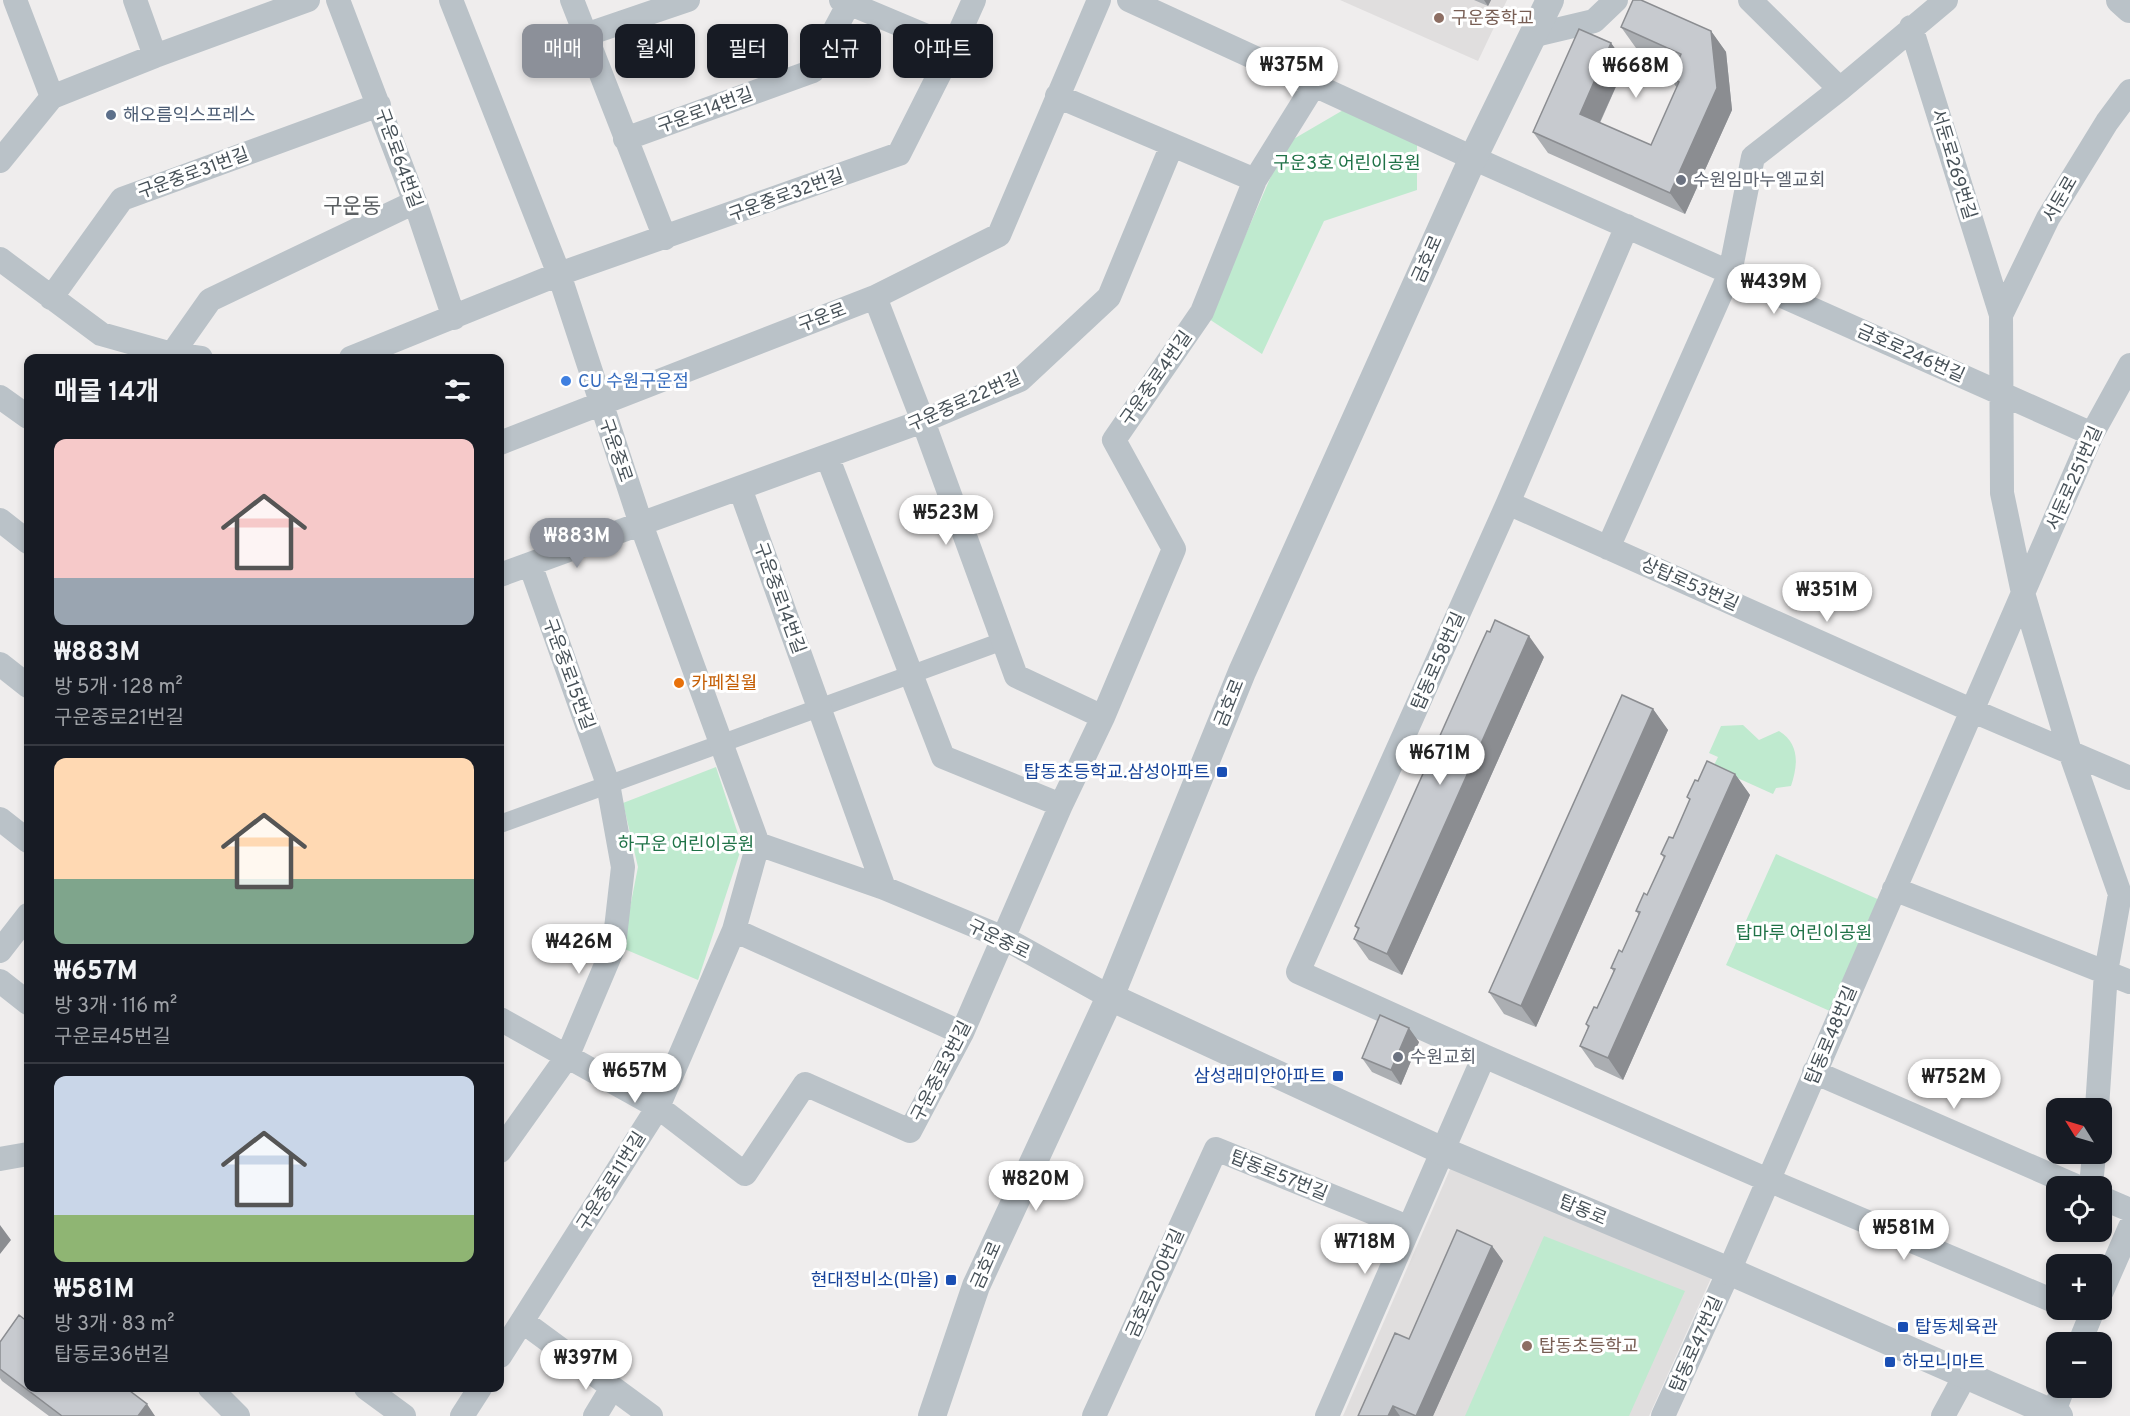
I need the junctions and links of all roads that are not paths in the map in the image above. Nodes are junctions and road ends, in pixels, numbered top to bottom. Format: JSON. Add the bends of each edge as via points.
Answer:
{"nodes":[{"id":1,"x":15,"y":0,"type":"edge"},
{"id":2,"x":135,"y":0,"type":"edge"},
{"id":3,"x":308,"y":0,"type":"edge"},
{"id":4,"x":338,"y":0,"type":"edge"},
{"id":5,"x":451,"y":0,"type":"edge"},
{"id":6,"x":572,"y":0,"type":"edge"},
{"id":7,"x":688,"y":0,"type":"edge"},
{"id":8,"x":974,"y":0,"type":"edge"},
{"id":9,"x":1099,"y":0,"type":"edge"},
{"id":10,"x":1129,"y":0,"type":"edge"},
{"id":11,"x":1550,"y":0,"type":"edge"},
{"id":12,"x":1616,"y":0,"type":"edge"},
{"id":13,"x":1750,"y":0,"type":"edge"},
{"id":14,"x":1946,"y":0,"type":"edge"},
{"id":15,"x":2120,"y":0,"type":"edge"},
{"id":16,"x":845,"y":2,"type":"edge"},
{"id":17,"x":2130,"y":9,"type":"edge"},
{"id":18,"x":244,"y":11,"type":"edge"},
{"id":19,"x":581,"y":24,"type":"edge"},
{"id":20,"x":898,"y":24,"type":"edge"},
{"id":21,"x":963,"y":24,"type":"edge"},
{"id":22,"x":1911,"y":27,"type":"junction"},
{"id":23,"x":603,"y":30,"type":"edge"},
{"id":24,"x":1535,"y":35,"type":"junction"},
{"id":25,"x":155,"y":56,"type":"junction"},
{"id":26,"x":601,"y":78,"type":"edge"},
{"id":27,"x":937,"y":78,"type":"edge"},
{"id":28,"x":1314,"y":85,"type":"junction"},
{"id":29,"x":1840,"y":89,"type":"junction"},
{"id":30,"x":2130,"y":91,"type":"edge"},
{"id":31,"x":1057,"y":96,"type":"junction"},
{"id":32,"x":52,"y":97,"type":"junction"},
{"id":33,"x":379,"y":105,"type":"junction"},
{"id":34,"x":625,"y":139,"type":"junction"},
{"id":35,"x":1172,"y":145,"type":"junction"},
{"id":36,"x":1473,"y":158,"type":"junction"},
{"id":37,"x":0,"y":161,"type":"edge"},
{"id":38,"x":1255,"y":180,"type":"junction"},
{"id":39,"x":415,"y":202,"type":"junction"},
{"id":40,"x":1627,"y":226,"type":"junction"},
{"id":41,"x":665,"y":238,"type":"junction"},
{"id":42,"x":0,"y":259,"type":"edge"},
{"id":43,"x":1730,"y":273,"type":"junction"},
{"id":44,"x":559,"y":274,"type":"junction"},
{"id":45,"x":875,"y":297,"type":"junction"},
{"id":46,"x":51,"y":298,"type":"junction"},
{"id":47,"x":2001,"y":315,"type":"junction"},
{"id":48,"x":454,"y":318,"type":"junction"},
{"id":49,"x":171,"y":354,"type":"joint"},
{"id":50,"x":361,"y":354,"type":"edge"},
{"id":51,"x":2130,"y":365,"type":"edge"},
{"id":52,"x":2002,"y":394,"type":"junction"},
{"id":53,"x":0,"y":398,"type":"edge"},
{"id":54,"x":600,"y":402,"type":"junction"},
{"id":55,"x":24,"y":414,"type":"edge"},
{"id":56,"x":924,"y":421,"type":"junction"},
{"id":57,"x":2092,"y":434,"type":"junction"},
{"id":58,"x":504,"y":441,"type":"edge"},
{"id":59,"x":827,"y":456,"type":"junction"},
{"id":60,"x":740,"y":488,"type":"junction"},
{"id":61,"x":1508,"y":503,"type":"junction"},
{"id":62,"x":0,"y":520,"type":"edge"},
{"id":63,"x":641,"y":524,"type":"junction"},
{"id":64,"x":24,"y":539,"type":"edge"},
{"id":65,"x":1608,"y":548,"type":"junction"},
{"id":66,"x":530,"y":564,"type":"junction"},
{"id":67,"x":504,"y":574,"type":"edge"},
{"id":68,"x":2023,"y":593,"type":"junction"},
{"id":69,"x":1003,"y":641,"type":"junction"},
{"id":70,"x":0,"y":664,"type":"edge"},
{"id":71,"x":911,"y":674,"type":"junction"},
{"id":72,"x":24,"y":683,"type":"edge"},
{"id":73,"x":819,"y":708,"type":"junction"},
{"id":74,"x":1971,"y":710,"type":"junction"},
{"id":75,"x":1103,"y":717,"type":"junction"},
{"id":76,"x":722,"y":743,"type":"junction"},
{"id":77,"x":2070,"y":752,"type":"junction"},
{"id":78,"x":2130,"y":778,"type":"edge"},
{"id":79,"x":608,"y":784,"type":"junction"},
{"id":80,"x":1061,"y":805,"type":"junction"},
{"id":81,"x":0,"y":819,"type":"edge"},
{"id":82,"x":504,"y":823,"type":"edge"},
{"id":83,"x":24,"y":837,"type":"edge"},
{"id":84,"x":758,"y":844,"type":"junction"},
{"id":85,"x":884,"y":888,"type":"junction"},
{"id":86,"x":1894,"y":890,"type":"junction"},
{"id":87,"x":24,"y":920,"type":"edge"},
{"id":88,"x":734,"y":930,"type":"junction"},
{"id":89,"x":1004,"y":938,"type":"junction"},
{"id":90,"x":0,"y":951,"type":"edge"},
{"id":91,"x":2106,"y":972,"type":"junction"},
{"id":92,"x":0,"y":981,"type":"edge"},
{"id":93,"x":2130,"y":982,"type":"edge"},
{"id":94,"x":1110,"y":998,"type":"junction"},
{"id":95,"x":24,"y":1000,"type":"edge"},
{"id":96,"x":504,"y":1021,"type":"edge"},
{"id":97,"x":962,"y":1033,"type":"junction"},
{"id":98,"x":1484,"y":1056,"type":"junction"},
{"id":99,"x":567,"y":1057,"type":"junction"},
{"id":100,"x":1814,"y":1072,"type":"junction"},
{"id":101,"x":2098,"y":1098,"type":"edge"},
{"id":102,"x":658,"y":1107,"type":"junction"},
{"id":103,"x":504,"y":1145,"type":"edge"},
{"id":104,"x":1216,"y":1149,"type":"joint"},
{"id":105,"x":1443,"y":1151,"type":"junction"},
{"id":106,"x":24,"y":1155,"type":"edge"},
{"id":107,"x":0,"y":1159,"type":"edge"},
{"id":108,"x":2053,"y":1176,"type":"edge"},
{"id":109,"x":1768,"y":1180,"type":"junction"},
{"id":110,"x":2112,"y":1202,"type":"edge"},
{"id":111,"x":2130,"y":1210,"type":"edge"},
{"id":112,"x":1408,"y":1227,"type":"junction"},
{"id":113,"x":2130,"y":1227,"type":"edge"},
{"id":114,"x":2112,"y":1269,"type":"edge"},
{"id":115,"x":1729,"y":1271,"type":"junction"},
{"id":116,"x":2046,"y":1298,"type":"edge"},
{"id":117,"x":522,"y":1321,"type":"junction"},
{"id":118,"x":504,"y":1350,"type":"edge"},
{"id":119,"x":1966,"y":1374,"type":"junction"},
{"id":120,"x":612,"y":1388,"type":"junction"},
{"id":121,"x":214,"y":1392,"type":"edge"},
{"id":122,"x":371,"y":1392,"type":"edge"},
{"id":123,"x":477,"y":1392,"type":"edge"},
{"id":124,"x":2060,"y":1398,"type":"edge"},
{"id":125,"x":939,"y":1414,"type":"edge"},
{"id":126,"x":2056,"y":1415,"type":"edge"},
{"id":127,"x":238,"y":1416,"type":"edge"},
{"id":128,"x":404,"y":1416,"type":"edge"},
{"id":129,"x":462,"y":1416,"type":"edge"},
{"id":130,"x":595,"y":1416,"type":"edge"},
{"id":131,"x":651,"y":1416,"type":"edge"},
{"id":132,"x":1094,"y":1416,"type":"edge"},
{"id":133,"x":1327,"y":1416,"type":"edge"},
{"id":134,"x":1663,"y":1416,"type":"edge"},
{"id":135,"x":1942,"y":1416,"type":"edge"}],
"edges":[{"from":1,"to":32,"type":"street"},
{"from":2,"to":25,"type":"street"},
{"from":3,"to":18,"type":"street"},
{"from":4,"to":33,"type":"street","name":"구운로64번길"},
{"from":5,"to":44,"type":"street","name":"구운중로"},
{"from":6,"to":19,"type":"street"},
{"from":7,"to":23,"type":"street"},
{"from":8,"to":21,"type":"street","name":"구운중로32번길"},
{"from":9,"to":31,"type":"street","name":"구운로"},
{"from":10,"to":28,"type":"street","name":"금호로246번길"},
{"from":11,"to":24,"type":"street","name":"금호로"},
{"from":12,"to":24,"type":"street","via":[[1594,21]]},
{"from":13,"to":29,"type":"street"},
{"from":14,"to":22,"type":"street"},
{"from":15,"to":17,"type":"street"},
{"from":16,"to":20,"type":"street"},
{"from":16,"to":34,"type":"street","name":"구운로14번길","via":[[813,71]]},
{"from":18,"to":25,"type":"street"},
{"from":22,"to":29,"type":"street"},
{"from":22,"to":47,"type":"street","name":"서둔로269번길"},
{"from":24,"to":36,"type":"street","name":"금호로"},
{"from":25,"to":32,"type":"street"},
{"from":26,"to":34,"type":"street"},
{"from":27,"to":41,"type":"street","name":"구운중로32번길","via":[[899,154]]},
{"from":28,"to":36,"type":"street","name":"금호로246번길"},
{"from":28,"to":38,"type":"street","name":"구운중로4번길"},
{"from":29,"to":43,"type":"street","via":[[1753,157]]},
{"from":30,"to":47,"type":"street","name":"서둔로","via":[[2048,218]]},
{"from":31,"to":35,"type":"street"},
{"from":31,"to":45,"type":"street","name":"구운로","via":[[999,235]]},
{"from":32,"to":37,"type":"street"},
{"from":33,"to":39,"type":"street","name":"구운로64번길"},
{"from":33,"to":46,"type":"street","name":"구운중로31번길","via":[[122,199]]},
{"from":34,"to":41,"type":"street"},
{"from":35,"to":38,"type":"street"},
{"from":35,"to":56,"type":"street","name":"구운중로22번길","via":[[1109,297],[1020,380]]},
{"from":36,"to":40,"type":"street","name":"금호로246번길"},
{"from":36,"to":94,"type":"street","name":"금호로","via":[[1242,672]]},
{"from":38,"to":75,"type":"street","name":"구운중로4번길","via":[[1202,312],[1114,440],[1174,549]]},
{"from":39,"to":48,"type":"street","name":"구운로64번길"},
{"from":39,"to":49,"type":"street","via":[[210,300]]},
{"from":40,"to":43,"type":"street","name":"금호로246번길"},
{"from":40,"to":61,"type":"street","name":"탑동로58번길"},
{"from":41,"to":44,"type":"street","name":"구운중로32번길"},
{"from":42,"to":46,"type":"street"},
{"from":43,"to":52,"type":"street","name":"금호로246번길"},
{"from":43,"to":65,"type":"street"},
{"from":44,"to":48,"type":"street"},
{"from":44,"to":54,"type":"street","name":"구운중로"},
{"from":45,"to":54,"type":"street","name":"구운로"},
{"from":45,"to":56,"type":"street"},
{"from":46,"to":49,"type":"street","via":[[102,334]]},
{"from":47,"to":52,"type":"street","name":"서둔로269번길"},
{"from":48,"to":50,"type":"street"},
{"from":51,"to":57,"type":"street","name":"서둔로251번길"},
{"from":52,"to":57,"type":"street","name":"금호로246번길"},
{"from":52,"to":68,"type":"street","via":[[2002,493]]},
{"from":53,"to":55,"type":"street"},
{"from":54,"to":58,"type":"street","name":"구운로"},
{"from":54,"to":63,"type":"street","name":"구운중로"},
{"from":56,"to":59,"type":"street","name":"구운중로22번길"},
{"from":56,"to":69,"type":"street"},
{"from":57,"to":68,"type":"street","name":"서둔로251번길"},
{"from":59,"to":60,"type":"street","name":"구운중로22번길"},
{"from":59,"to":71,"type":"street"},
{"from":60,"to":63,"type":"street","name":"구운중로22번길"},
{"from":60,"to":73,"type":"street","name":"구운중로14번길"},
{"from":61,"to":65,"type":"street","name":"상탑로53번길"},
{"from":61,"to":98,"type":"street","name":"탑동로58번길","via":[[1298,972]]},
{"from":62,"to":64,"type":"street"},
{"from":63,"to":66,"type":"street","name":"구운중로22번길"},
{"from":63,"to":76,"type":"street","name":"구운중로"},
{"from":65,"to":74,"type":"street","name":"상탑로53번길"},
{"from":66,"to":67,"type":"street","name":"구운중로22번길"},
{"from":66,"to":79,"type":"street","name":"구운중로15번길"},
{"from":68,"to":74,"type":"street","name":"서둔로251번길"},
{"from":68,"to":77,"type":"street"},
{"from":69,"to":71,"type":"street"},
{"from":69,"to":75,"type":"street","via":[[1016,676]]},
{"from":70,"to":72,"type":"street"},
{"from":71,"to":73,"type":"street"},
{"from":71,"to":80,"type":"street","via":[[943,757]]},
{"from":73,"to":76,"type":"street"},
{"from":73,"to":85,"type":"street"},
{"from":74,"to":77,"type":"street","name":"상탑로53번길"},
{"from":74,"to":86,"type":"street","name":"탑동로48번길"},
{"from":75,"to":80,"type":"street","name":"구운중로4번길"},
{"from":76,"to":79,"type":"street"},
{"from":76,"to":84,"type":"street","name":"구운중로"},
{"from":77,"to":78,"type":"street","name":"상탑로53번길"},
{"from":77,"to":91,"type":"street","via":[[2120,894]]},
{"from":79,"to":82,"type":"street"},
{"from":79,"to":99,"type":"street","name":"구운중로15번길","via":[[623,867],[614,946]]},
{"from":80,"to":89,"type":"street","name":"구운중로4번길"},
{"from":81,"to":83,"type":"street"},
{"from":84,"to":85,"type":"street","name":"구운중로"},
{"from":84,"to":88,"type":"street","name":"구운중로11번길"},
{"from":85,"to":89,"type":"street","name":"구운중로"},
{"from":86,"to":91,"type":"street"},
{"from":86,"to":100,"type":"street","name":"탑동로48번길"},
{"from":87,"to":90,"type":"street"},
{"from":88,"to":97,"type":"street"},
{"from":88,"to":102,"type":"street","name":"구운중로11번길"},
{"from":89,"to":94,"type":"street","name":"구운중로"},
{"from":89,"to":97,"type":"street","name":"구운중로3번길"},
{"from":91,"to":93,"type":"street"},
{"from":91,"to":101,"type":"street"},
{"from":92,"to":95,"type":"street"},
{"from":94,"to":105,"type":"street","name":"탑동로"},
{"from":94,"to":125,"type":"street","name":"금호로","via":[[976,1286]]},
{"from":96,"to":99,"type":"street"},
{"from":97,"to":102,"type":"street","name":"구운중로3번길","via":[[910,1131],[806,1084],[745,1174]]},
{"from":98,"to":105,"type":"street"},
{"from":98,"to":109,"type":"street","name":"탑동로58번길"},
{"from":99,"to":102,"type":"street"},
{"from":99,"to":103,"type":"street","name":"구운중로15번길"},
{"from":100,"to":108,"type":"street"},
{"from":100,"to":109,"type":"street","name":"탑동로48번길"},
{"from":102,"to":117,"type":"street","name":"구운중로11번길"},
{"from":104,"to":112,"type":"street","name":"탑동로57번길"},
{"from":104,"to":132,"type":"street","name":"금호로200번길"},
{"from":105,"to":112,"type":"street"},
{"from":105,"to":115,"type":"street","name":"탑동로"},
{"from":106,"to":107,"type":"street"},
{"from":109,"to":115,"type":"street","name":"탑동로48번길"},
{"from":109,"to":116,"type":"street"},
{"from":110,"to":111,"type":"street"},
{"from":112,"to":133,"type":"street"},
{"from":113,"to":114,"type":"street"},
{"from":115,"to":119,"type":"street","name":"탑동로"},
{"from":115,"to":134,"type":"street","name":"탑동로47번길"},
{"from":117,"to":118,"type":"street","name":"구운중로11번길"},
{"from":117,"to":120,"type":"street"},
{"from":119,"to":126,"type":"street","name":"탑동로"},
{"from":119,"to":135,"type":"street"},
{"from":120,"to":130,"type":"street"},
{"from":120,"to":131,"type":"street"},
{"from":121,"to":127,"type":"street"},
{"from":122,"to":128,"type":"street"},
{"from":123,"to":129,"type":"street"},
{"from":124,"to":126,"type":"street"}]}
